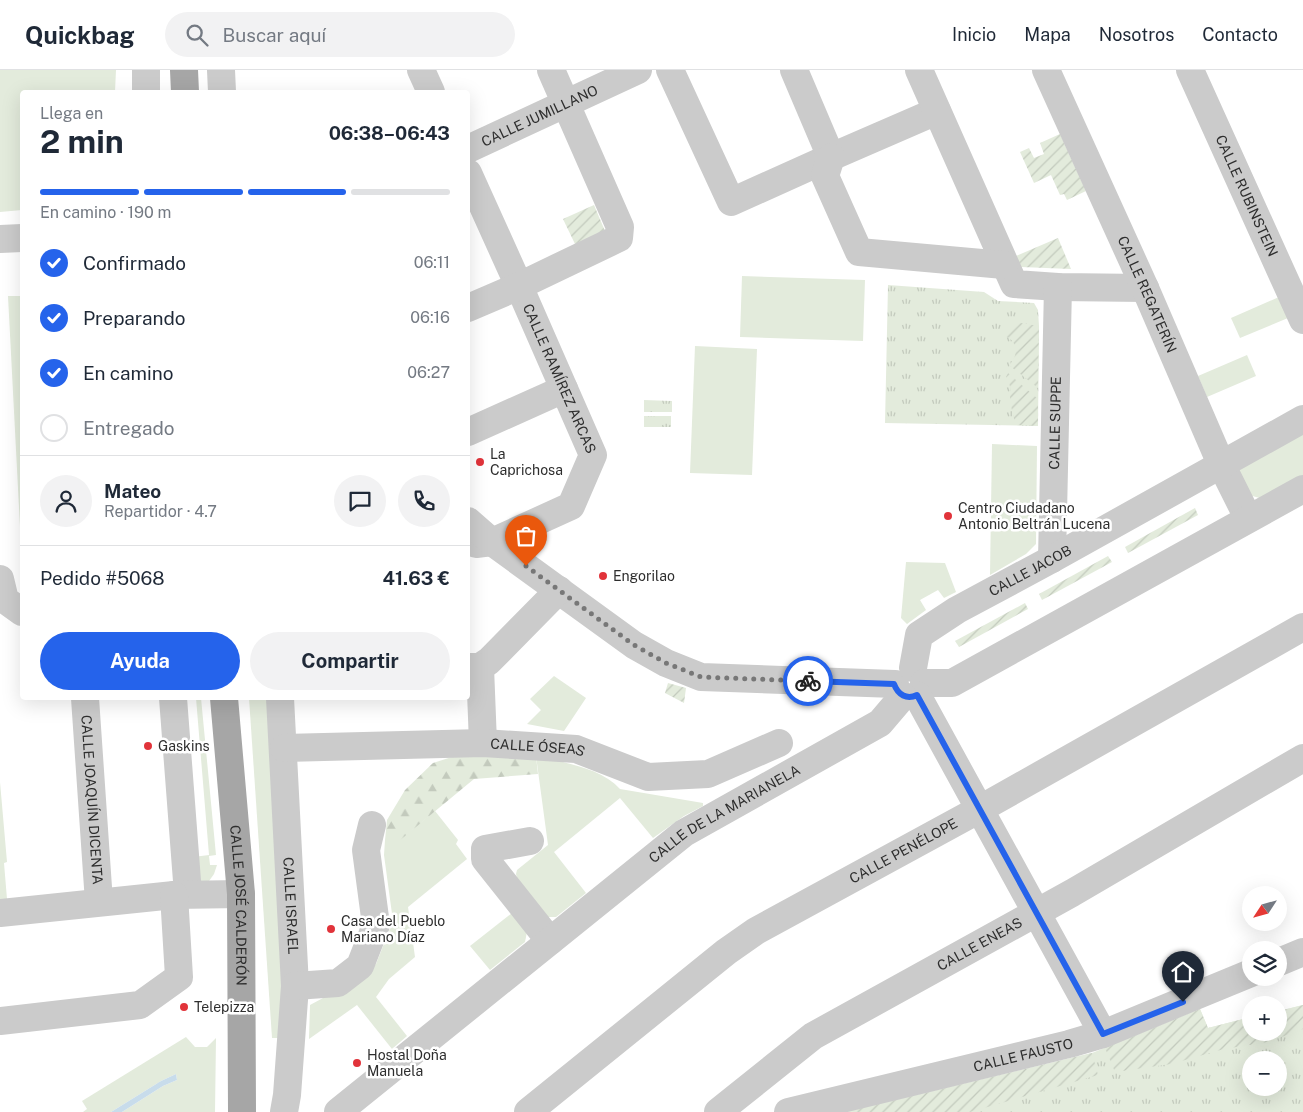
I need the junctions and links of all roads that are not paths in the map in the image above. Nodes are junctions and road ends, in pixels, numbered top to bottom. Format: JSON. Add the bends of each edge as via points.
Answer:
{"nodes":[{"id":1,"x":146,"y":70,"type":"edge"},
{"id":2,"x":184,"y":70,"type":"edge"},
{"id":3,"x":221,"y":70,"type":"edge"},
{"id":4,"x":421,"y":70,"type":"edge"},
{"id":5,"x":550,"y":70,"type":"edge"},
{"id":6,"x":638,"y":70,"type":"edge"},
{"id":7,"x":670,"y":70,"type":"edge"},
{"id":8,"x":794,"y":70,"type":"edge"},
{"id":9,"x":919,"y":70,"type":"edge"},
{"id":10,"x":1046,"y":70,"type":"edge"},
{"id":11,"x":1190,"y":70,"type":"edge"},
{"id":12,"x":146,"y":90,"type":"edge"},
{"id":13,"x":185,"y":90,"type":"edge"},
{"id":14,"x":222,"y":90,"type":"edge"},
{"id":15,"x":430,"y":90,"type":"edge"},
{"id":16,"x":566,"y":104,"type":"junction"},
{"id":17,"x":937,"y":111,"type":"junction"},
{"id":18,"x":470,"y":148,"type":"edge"},
{"id":19,"x":831,"y":157,"type":"junction"},
{"id":20,"x":470,"y":177,"type":"edge"},
{"id":21,"x":20,"y":238,"type":"edge"},
{"id":22,"x":0,"y":239,"type":"edge"},
{"id":23,"x":20,"y":257,"type":"edge"},
{"id":24,"x":0,"y":258,"type":"edge"},
{"id":25,"x":1004,"y":265,"type":"junction"},
{"id":26,"x":519,"y":286,"type":"junction"},
{"id":27,"x":1058,"y":287,"type":"junction"},
{"id":28,"x":1145,"y":288,"type":"junction"},
{"id":29,"x":470,"y":307,"type":"edge"},
{"id":30,"x":1303,"y":320,"type":"edge"},
{"id":31,"x":564,"y":389,"type":"junction"},
{"id":32,"x":1303,"y":419,"type":"edge"},
{"id":33,"x":470,"y":431,"type":"edge"},
{"id":34,"x":1221,"y":464,"type":"junction"},
{"id":35,"x":1303,"y":489,"type":"edge"},
{"id":36,"x":1248,"y":518,"type":"junction"},
{"id":37,"x":470,"y":525,"type":"edge"},
{"id":38,"x":480,"y":544,"type":"edge"},
{"id":39,"x":1052,"y":559,"type":"junction"},
{"id":40,"x":0,"y":579,"type":"edge"},
{"id":41,"x":560,"y":590,"type":"junction"},
{"id":42,"x":20,"y":611,"type":"edge"},
{"id":43,"x":1303,"y":627,"type":"edge"},
{"id":44,"x":474,"y":667,"type":"edge"},
{"id":45,"x":910,"y":685,"type":"junction"},
{"id":46,"x":85,"y":700,"type":"edge"},
{"id":47,"x":173,"y":700,"type":"edge"},
{"id":48,"x":224,"y":700,"type":"edge"},
{"id":49,"x":280,"y":700,"type":"edge"},
{"id":50,"x":483,"y":743,"type":"junction"},
{"id":51,"x":779,"y":743,"type":"dead end"},
{"id":52,"x":284,"y":748,"type":"junction"},
{"id":53,"x":1303,"y":758,"type":"edge"},
{"id":54,"x":980,"y":809,"type":"junction"},
{"id":55,"x":372,"y":825,"type":"dead end"},
{"id":56,"x":530,"y":841,"type":"dead end"},
{"id":57,"x":181,"y":894,"type":"junction"},
{"id":58,"x":241,"y":894,"type":"junction"},
{"id":59,"x":99,"y":902,"type":"junction"},
{"id":60,"x":1037,"y":912,"type":"junction"},
{"id":61,"x":0,"y":913,"type":"edge"},
{"id":62,"x":550,"y":940,"type":"junction"},
{"id":63,"x":1303,"y":952,"type":"edge"},
{"id":64,"x":1287,"y":959,"type":"edge"},
{"id":65,"x":1242,"y":977,"type":"edge"},
{"id":66,"x":295,"y":986,"type":"junction"},
{"id":67,"x":0,"y":1021,"type":"edge"},
{"id":68,"x":1103,"y":1034,"type":"junction"},
{"id":69,"x":242,"y":1112,"type":"edge"},
{"id":70,"x":284,"y":1112,"type":"edge"},
{"id":71,"x":338,"y":1112,"type":"edge"},
{"id":72,"x":528,"y":1112,"type":"edge"},
{"id":73,"x":718,"y":1112,"type":"edge"},
{"id":74,"x":788,"y":1112,"type":"edge"}],
"edges":[{"from":1,"to":12,"type":"street"},
{"from":2,"to":13,"type":"main road"},
{"from":3,"to":14,"type":"street"},
{"from":4,"to":15,"type":"street"},
{"from":5,"to":16,"type":"street"},
{"from":6,"to":16,"type":"street","name":"CALLE JUMILLANO"},
{"from":7,"to":19,"type":"street","via":[[731,202]]},
{"from":8,"to":19,"type":"street"},
{"from":9,"to":17,"type":"street"},
{"from":10,"to":28,"type":"street","name":"CALLE REGATERÍN"},
{"from":11,"to":30,"type":"street","name":"CALLE RUBINSTEIN"},
{"from":16,"to":18,"type":"street","name":"CALLE JUMILLANO"},
{"from":16,"to":26,"type":"street","via":[[620,227],[619,238]]},
{"from":17,"to":19,"type":"street"},
{"from":17,"to":25,"type":"street"},
{"from":19,"to":25,"type":"street","via":[[825,176],[859,252]]},
{"from":20,"to":26,"type":"street","name":"CALLE RAMÍREZ ARCAS"},
{"from":21,"to":22,"type":"street"},
{"from":23,"to":24,"type":"street"},
{"from":25,"to":27,"type":"street","via":[[1014,284]]},
{"from":26,"to":29,"type":"street"},
{"from":26,"to":31,"type":"street","name":"CALLE RAMÍREZ ARCAS"},
{"from":27,"to":28,"type":"street"},
{"from":27,"to":39,"type":"street","name":"CALLE SUPPE"},
{"from":28,"to":34,"type":"street","name":"CALLE REGATERÍN"},
{"from":31,"to":33,"type":"street"},
{"from":31,"to":38,"type":"street","name":"CALLE RAMÍREZ ARCAS","via":[[593,455],[571,506]]},
{"from":32,"to":34,"type":"street","name":"CALLE JACOB"},
{"from":34,"to":36,"type":"street","name":"CALLE REGATERÍN"},
{"from":34,"to":39,"type":"street","name":"CALLE JACOB"},
{"from":35,"to":36,"type":"street"},
{"from":36,"to":45,"type":"street","via":[[952,683]]},
{"from":37,"to":38,"type":"street"},
{"from":38,"to":41,"type":"street"},
{"from":39,"to":45,"type":"street","name":"CALLE JACOB","via":[[957,610],[919,635]]},
{"from":40,"to":42,"type":"street","via":[[4,600]]},
{"from":41,"to":44,"type":"street","via":[[489,661]]},
{"from":41,"to":45,"type":"street","via":[[634,645],[701,677]]},
{"from":43,"to":54,"type":"street","name":"CALLE PENÉLOPE"},
{"from":44,"to":50,"type":"street"},
{"from":45,"to":54,"type":"street"},
{"from":45,"to":62,"type":"street","name":"CALLE DE LA MARIANELA","via":[[880,723],[684,833]]},
{"from":46,"to":59,"type":"street","name":"CALLE JOAQUÍN DICENTA"},
{"from":47,"to":57,"type":"street"},
{"from":48,"to":58,"type":"main road","name":"CALLE JOSÉ CALDERÓN"},
{"from":49,"to":52,"type":"street","name":"CALLE ISRAEL"},
{"from":50,"to":51,"type":"street","name":"CALLE ÓSEAS","via":[[576,748],[648,777],[708,774]]},
{"from":50,"to":52,"type":"street","name":"CALLE ÓSEAS"},
{"from":52,"to":66,"type":"street","name":"CALLE ISRAEL"},
{"from":53,"to":60,"type":"street","name":"CALLE ENEAS"},
{"from":54,"to":60,"type":"street"},
{"from":54,"to":72,"type":"street","name":"CALLE PENÉLOPE","via":[[756,931]]},
{"from":55,"to":66,"type":"street","via":[[366,850],[376,924],[360,966],[338,983]]},
{"from":56,"to":62,"type":"street","via":[[485,849],[485,859]]},
{"from":57,"to":58,"type":"street"},
{"from":57,"to":59,"type":"street"},
{"from":57,"to":67,"type":"street","via":[[180,977],[140,1005]]},
{"from":58,"to":69,"type":"main road","name":"CALLE JOSÉ CALDERÓN"},
{"from":59,"to":61,"type":"street"},
{"from":60,"to":68,"type":"street"},
{"from":60,"to":73,"type":"street","name":"CALLE ENEAS","via":[[813,1036]]},
{"from":62,"to":71,"type":"street","name":"CALLE DE LA MARIANELA"},
{"from":63,"to":64,"type":"street"},
{"from":65,"to":68,"type":"street","name":"CALLE FAUSTO"},
{"from":66,"to":70,"type":"street","name":"CALLE ISRAEL"},
{"from":68,"to":74,"type":"street","name":"CALLE FAUSTO"}]}
